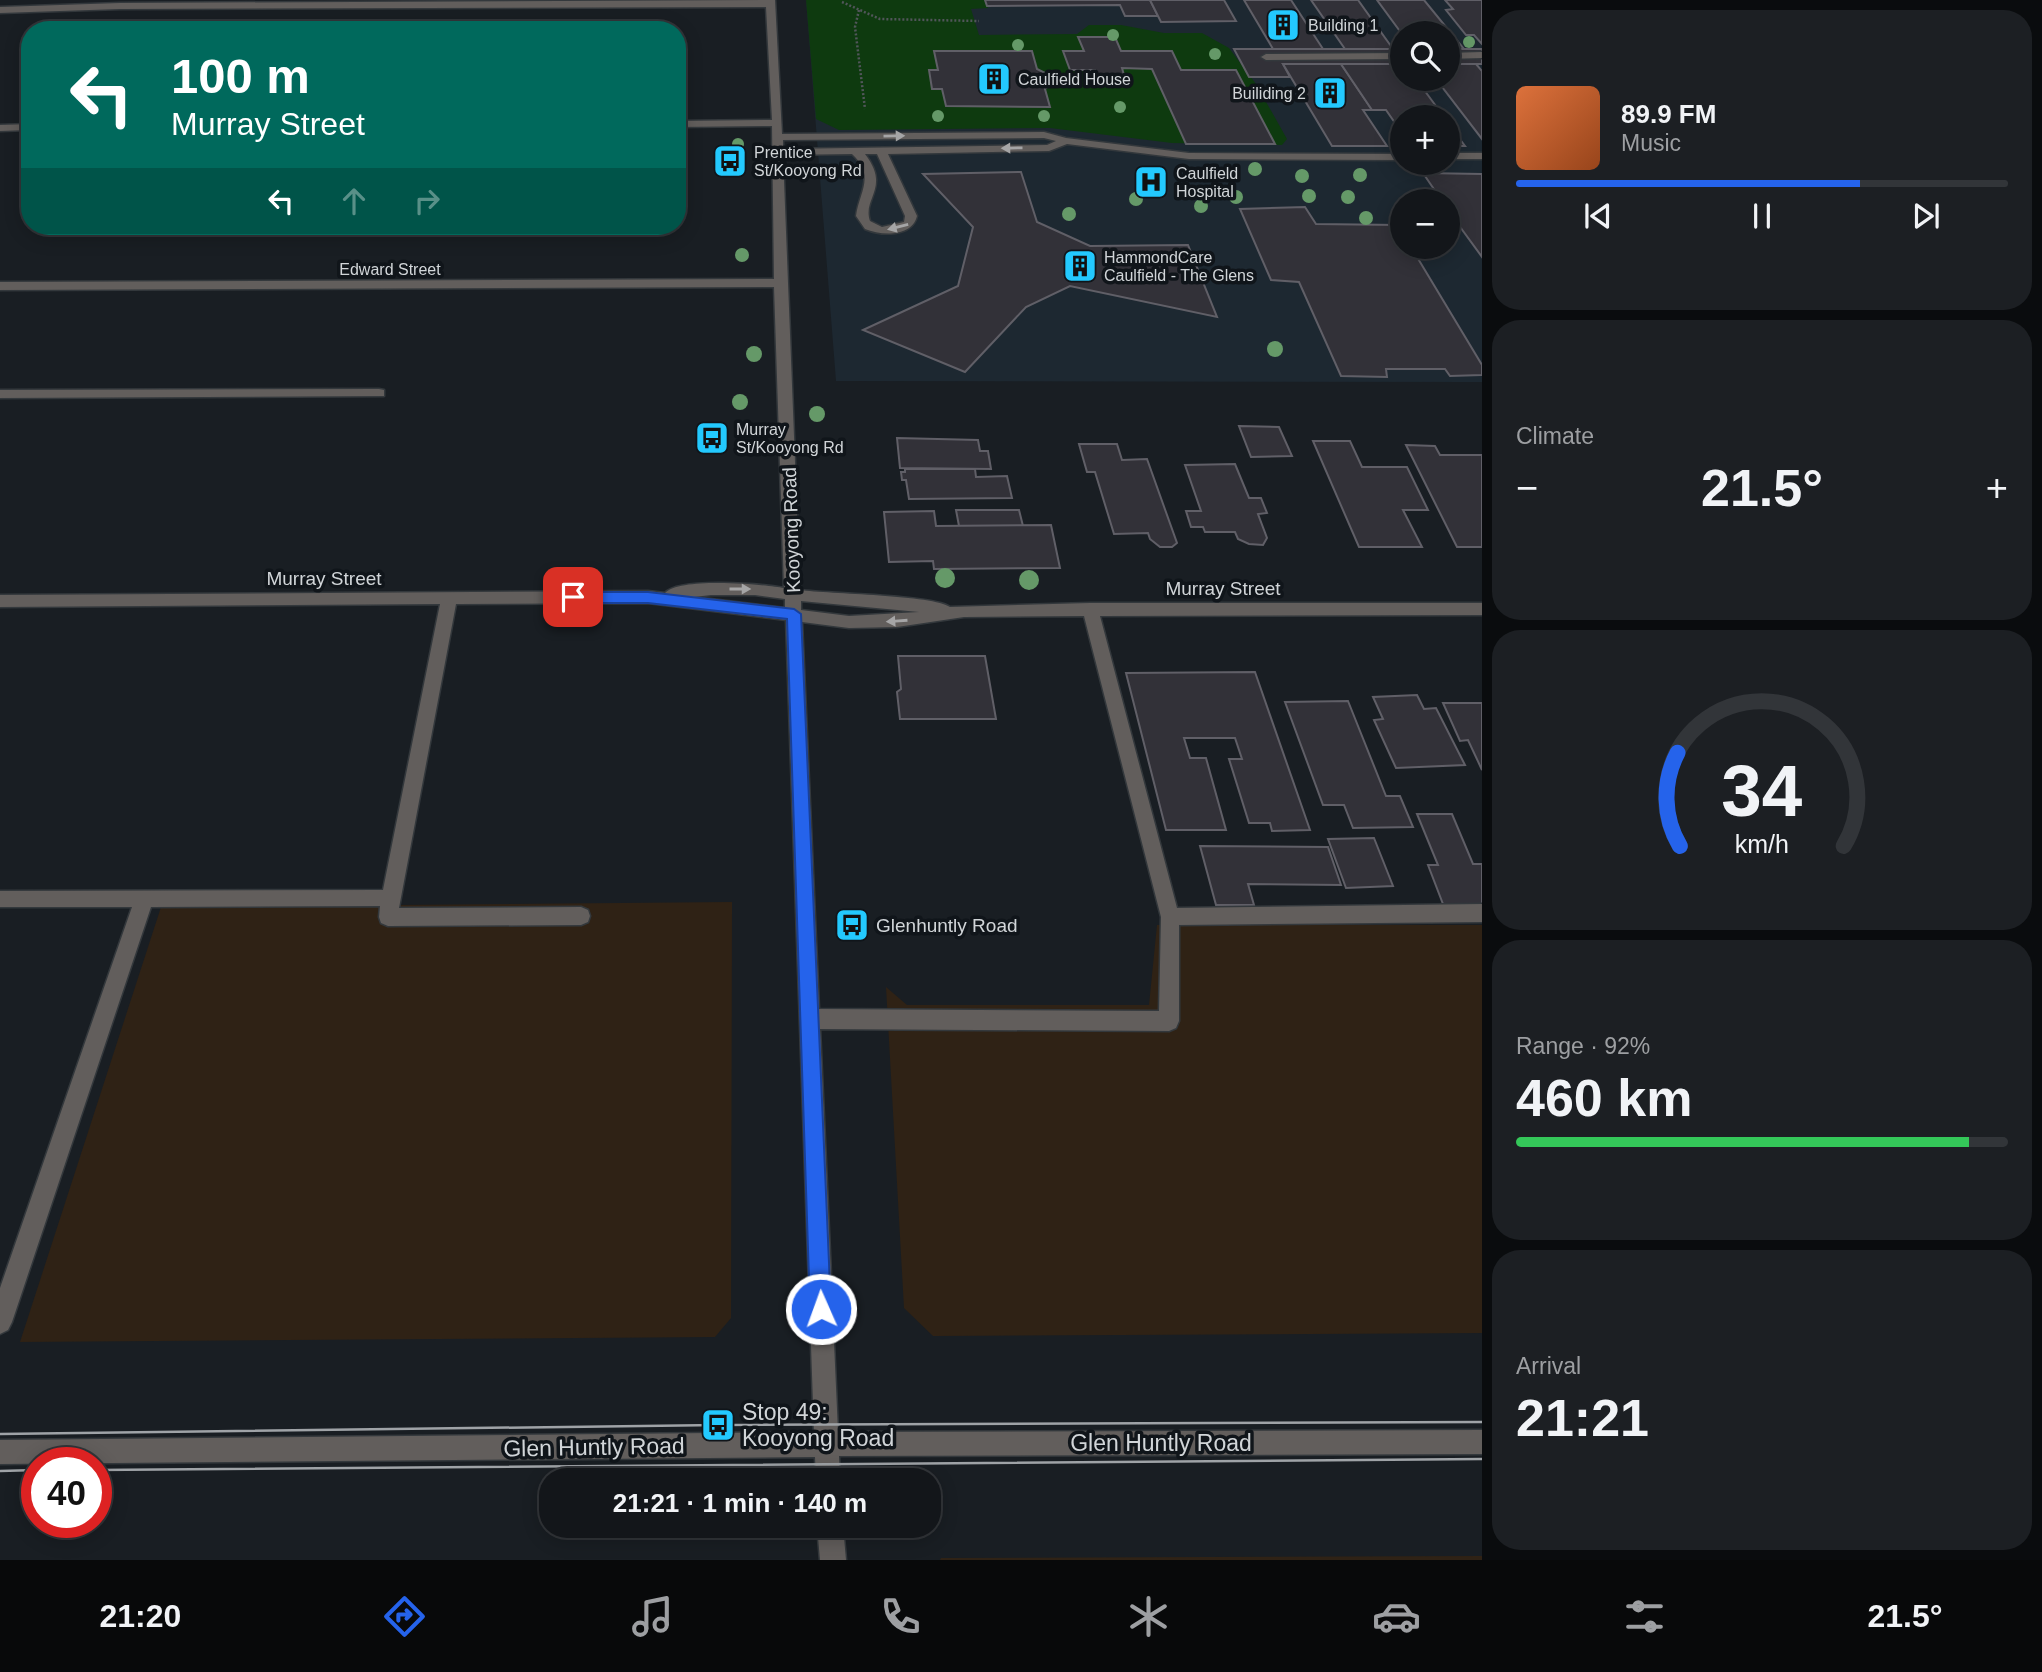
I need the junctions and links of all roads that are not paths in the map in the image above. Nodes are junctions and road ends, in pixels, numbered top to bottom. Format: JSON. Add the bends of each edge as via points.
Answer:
{"nodes":[{"id":1,"x":770,"y":2,"type":"edge"},
{"id":2,"x":2,"y":4,"type":"edge"},
{"id":3,"x":1460,"y":55,"type":"edge"},
{"id":4,"x":1482,"y":55,"type":"edge"},
{"id":5,"x":1390,"y":56,"type":"edge"},
{"id":6,"x":1266,"y":57,"type":"dead end"},
{"id":7,"x":777,"y":123,"type":"junction"},
{"id":8,"x":686,"y":124,"type":"edge"},
{"id":9,"x":0,"y":127,"type":"edge"},
{"id":10,"x":21,"y":127,"type":"edge"},
{"id":11,"x":777,"y":137,"type":"junction"},
{"id":12,"x":1066,"y":141,"type":"junction"},
{"id":13,"x":855,"y":151,"type":"junction"},
{"id":14,"x":881,"y":151,"type":"junction"},
{"id":15,"x":777,"y":152,"type":"junction"},
{"id":16,"x":1390,"y":156,"type":"edge"},
{"id":17,"x":1460,"y":156,"type":"edge"},
{"id":18,"x":1482,"y":156,"type":"edge"},
{"id":19,"x":780,"y":283,"type":"junction"},
{"id":20,"x":0,"y":286,"type":"edge"},
{"id":21,"x":379,"y":393,"type":"dead end"},
{"id":22,"x":0,"y":394,"type":"edge"},
{"id":23,"x":793,"y":594,"type":"junction"},
{"id":24,"x":648,"y":597,"type":"junction"},
{"id":25,"x":449,"y":598,"type":"junction"},
{"id":26,"x":0,"y":601,"type":"edge"},
{"id":27,"x":1090,"y":609,"type":"junction"},
{"id":28,"x":1482,"y":609,"type":"edge"},
{"id":29,"x":964,"y":611,"type":"junction"},
{"id":30,"x":794,"y":614,"type":"junction"},
{"id":31,"x":391,"y":898,"type":"junction"},
{"id":32,"x":0,"y":899,"type":"edge"},
{"id":33,"x":144,"y":899,"type":"junction"},
{"id":34,"x":1482,"y":913,"type":"edge"},
{"id":35,"x":581,"y":916,"type":"dead end"},
{"id":36,"x":1170,"y":917,"type":"junction"},
{"id":37,"x":810,"y":1019,"type":"junction"},
{"id":38,"x":0,"y":1322,"type":"edge"},
{"id":39,"x":1482,"y":1443,"type":"edge"},
{"id":40,"x":827,"y":1444,"type":"junction"},
{"id":41,"x":0,"y":1452,"type":"edge"},
{"id":42,"x":828,"y":1468,"type":"edge"},
{"id":43,"x":831,"y":1538,"type":"edge"},
{"id":44,"x":832,"y":1560,"type":"edge"}],
"edges":[{"from":1,"to":2,"type":"street"},
{"from":1,"to":7,"type":"street","name":"Kooyong Road"},
{"from":3,"to":4,"type":"street"},
{"from":5,"to":6,"type":"street"},
{"from":7,"to":8,"type":"street"},
{"from":7,"to":11,"type":"street","name":"Kooyong Road"},
{"from":9,"to":10,"type":"street"},
{"from":11,"to":12,"type":"street","one_way":true,"via":[[1044,135]]},
{"from":11,"to":15,"type":"street","name":"Kooyong Road"},
{"from":12,"to":14,"type":"street","one_way":true,"via":[[1049,148]]},
{"from":12,"to":16,"type":"street","via":[[1189,156]]},
{"from":13,"to":14,"type":"street"},
{"from":14,"to":13,"type":"street","one_way":true,"via":[[911,216],[901,229],[866,225],[862,217],[871,189],[870,175],[867,163]]},
{"from":13,"to":15,"type":"street"},
{"from":15,"to":19,"type":"street","name":"Kooyong Road"},
{"from":17,"to":18,"type":"street"},
{"from":19,"to":20,"type":"street","name":"Edward Street"},
{"from":19,"to":23,"type":"street","name":"Kooyong Road"},
{"from":21,"to":22,"type":"street"},
{"from":24,"to":23,"type":"street","name":"Murray Street","one_way":true,"via":[[711,589]]},
{"from":23,"to":29,"type":"street","name":"Murray Street"},
{"from":23,"to":30,"type":"street","name":"Kooyong Road"},
{"from":24,"to":25,"type":"street","name":"Murray Street"},
{"from":24,"to":30,"type":"street","name":"Murray Street"},
{"from":25,"to":26,"type":"street","name":"Murray Street"},
{"from":25,"to":31,"type":"street"},
{"from":27,"to":28,"type":"street","name":"Murray Street"},
{"from":27,"to":29,"type":"street","name":"Murray Street"},
{"from":27,"to":36,"type":"street"},
{"from":29,"to":30,"type":"street","name":"Murray Street","one_way":true,"via":[[897,621],[838,621]]},
{"from":30,"to":37,"type":"street","name":"Kooyong Road"},
{"from":31,"to":33,"type":"street"},
{"from":31,"to":35,"type":"street","via":[[388,917]]},
{"from":32,"to":33,"type":"street"},
{"from":33,"to":38,"type":"street"},
{"from":34,"to":36,"type":"street"},
{"from":36,"to":37,"type":"street","via":[[1169,1021]]},
{"from":37,"to":40,"type":"street","name":"Kooyong Road"},
{"from":39,"to":40,"type":"street","name":"Glen Huntly Road"},
{"from":40,"to":41,"type":"street","name":"Glen Huntly Road"},
{"from":40,"to":42,"type":"street","name":"Kooyong Road"},
{"from":43,"to":44,"type":"street"}]}
